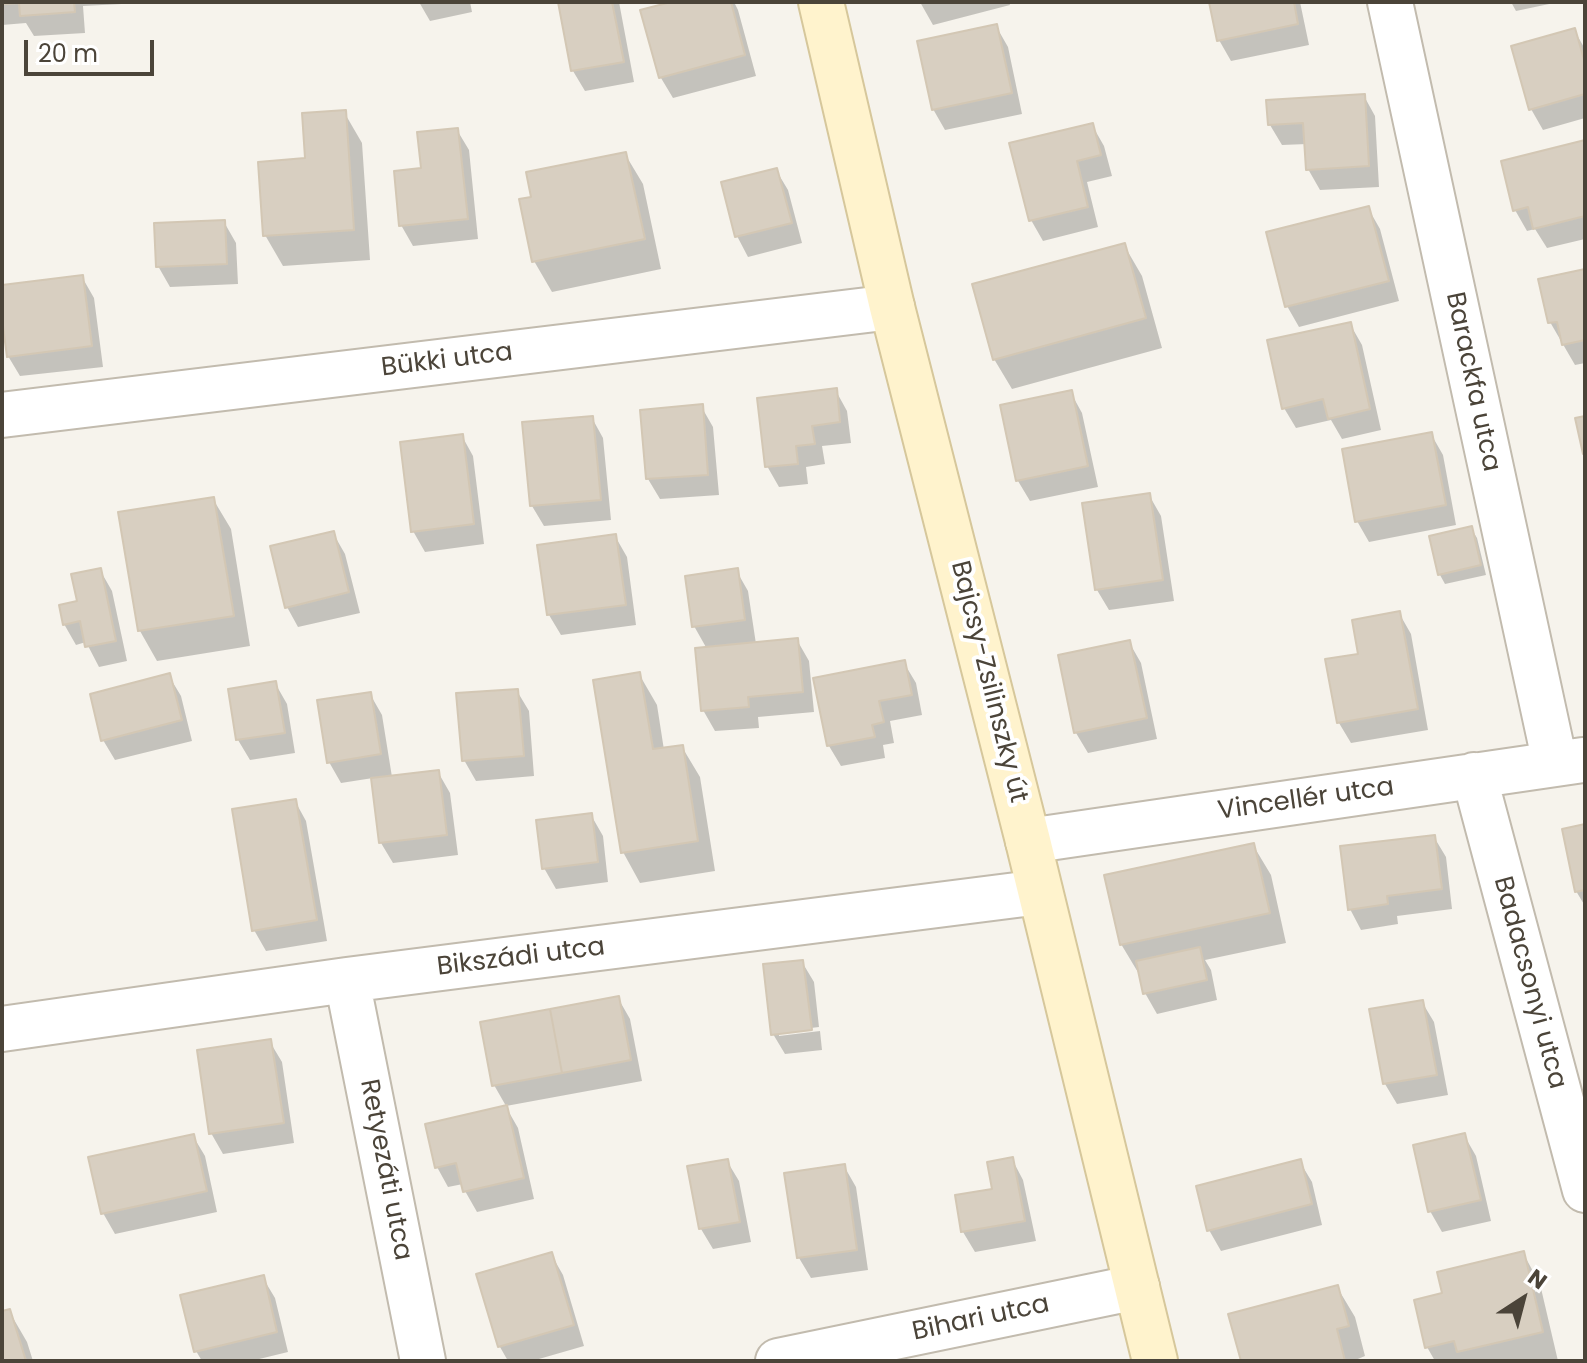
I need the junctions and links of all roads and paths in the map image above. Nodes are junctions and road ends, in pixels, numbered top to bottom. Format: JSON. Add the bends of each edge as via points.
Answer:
{"nodes":[{"id":1,"x":821,"y":2,"type":"edge"},
{"id":2,"x":1390,"y":2,"type":"edge"},
{"id":3,"x":892,"y":307,"type":"junction"},
{"id":4,"x":2,"y":415,"type":"edge"},
{"id":5,"x":1570,"y":761,"type":"edge"},
{"id":6,"x":1474,"y":775,"type":"junction"},
{"id":7,"x":1028,"y":841,"type":"junction"},
{"id":8,"x":1040,"y":892,"type":"junction"},
{"id":9,"x":347,"y":980,"type":"junction"},
{"id":10,"x":2,"y":1029,"type":"edge"},
{"id":11,"x":1585,"y":1190,"type":"edge"},
{"id":12,"x":1137,"y":1287,"type":"junction"},
{"id":13,"x":423,"y":1361,"type":"edge"},
{"id":14,"x":778,"y":1361,"type":"edge"},
{"id":15,"x":1155,"y":1361,"type":"edge"}],
"edges":[{"from":1,"to":3,"type":"main road","name":"Bajcsy-Zsilinszky út"},
{"from":2,"to":5,"type":"street","name":"Barackfa utca"},
{"from":3,"to":4,"type":"street","name":"Bükki utca"},
{"from":3,"to":7,"type":"main road","name":"Bajcsy-Zsilinszky út"},
{"from":5,"to":6,"type":"street","name":"Vincellér utca"},
{"from":6,"to":7,"type":"street","name":"Vincellér utca"},
{"from":6,"to":11,"type":"street","name":"Badacsonyi utca"},
{"from":7,"to":8,"type":"main road","name":"Bajcsy-Zsilinszky út"},
{"from":8,"to":9,"type":"street","name":"Bikszádi utca"},
{"from":8,"to":12,"type":"main road","name":"Bajcsy-Zsilinszky út"},
{"from":9,"to":10,"type":"street","name":"Bikszádi utca"},
{"from":9,"to":13,"type":"street","name":"Retyezáti utca"},
{"from":12,"to":14,"type":"street","name":"Bihari utca"},
{"from":12,"to":15,"type":"main road","name":"Bajcsy-Zsilinszky út"}]}
